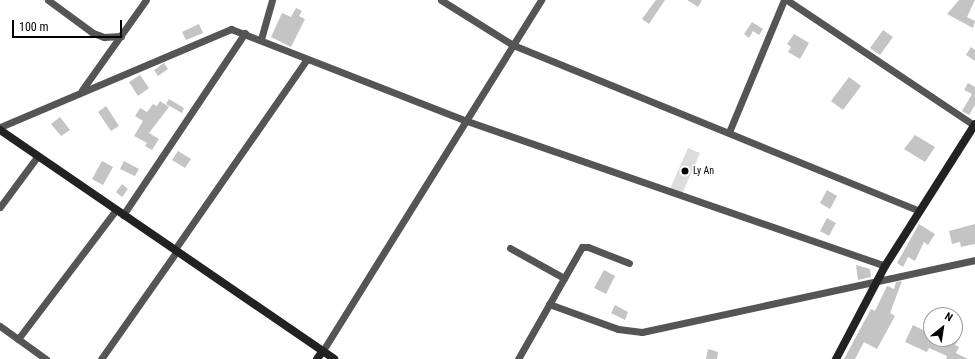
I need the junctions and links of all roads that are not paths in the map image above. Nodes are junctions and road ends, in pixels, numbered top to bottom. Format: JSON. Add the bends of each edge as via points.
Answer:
{"nodes":[{"id":1,"x":48,"y":0,"type":"edge"},
{"id":2,"x":146,"y":0,"type":"edge"},
{"id":3,"x":272,"y":0,"type":"edge"},
{"id":4,"x":441,"y":0,"type":"edge"},
{"id":5,"x":541,"y":0,"type":"edge"},
{"id":6,"x":786,"y":0,"type":"edge"},
{"id":7,"x":244,"y":33,"type":"junction"},
{"id":8,"x":120,"y":36,"type":"junction"},
{"id":9,"x":261,"y":39,"type":"junction"},
{"id":10,"x":513,"y":45,"type":"junction"},
{"id":11,"x":307,"y":59,"type":"junction"},
{"id":12,"x":82,"y":90,"type":"junction"},
{"id":13,"x":467,"y":121,"type":"junction"},
{"id":14,"x":974,"y":125,"type":"edge"},
{"id":15,"x":0,"y":128,"type":"edge"},
{"id":16,"x":729,"y":132,"type":"junction"},
{"id":17,"x":37,"y":157,"type":"junction"},
{"id":18,"x":0,"y":207,"type":"edge"},
{"id":19,"x":116,"y":210,"type":"junction"},
{"id":20,"x":919,"y":211,"type":"junction"},
{"id":21,"x":123,"y":215,"type":"junction"},
{"id":22,"x":510,"y":248,"type":"dead end"},
{"id":23,"x":176,"y":250,"type":"junction"},
{"id":24,"x":975,"y":260,"type":"edge"},
{"id":25,"x":628,"y":263,"type":"dead end"},
{"id":26,"x":885,"y":266,"type":"junction"},
{"id":27,"x":564,"y":278,"type":"junction"},
{"id":28,"x":876,"y":283,"type":"junction"},
{"id":29,"x":549,"y":304,"type":"junction"},
{"id":30,"x":0,"y":326,"type":"edge"},
{"id":31,"x":18,"y":339,"type":"junction"},
{"id":32,"x":322,"y":352,"type":"junction"},
{"id":33,"x":46,"y":359,"type":"edge"},
{"id":34,"x":101,"y":359,"type":"edge"},
{"id":35,"x":317,"y":359,"type":"edge"},
{"id":36,"x":334,"y":359,"type":"edge"},
{"id":37,"x":518,"y":359,"type":"edge"},
{"id":38,"x":836,"y":359,"type":"edge"}],
"edges":[{"from":1,"to":8,"type":"street","via":[[94,33],[104,37]]},
{"from":2,"to":8,"type":"street"},
{"from":3,"to":9,"type":"street"},
{"from":4,"to":10,"type":"street"},
{"from":5,"to":10,"type":"street"},
{"from":6,"to":14,"type":"street"},
{"from":6,"to":16,"type":"street"},
{"from":7,"to":9,"type":"street"},
{"from":7,"to":12,"type":"street","via":[[226,29]]},
{"from":7,"to":21,"type":"street"},
{"from":8,"to":12,"type":"street"},
{"from":9,"to":11,"type":"street"},
{"from":10,"to":13,"type":"street"},
{"from":10,"to":16,"type":"street"},
{"from":11,"to":13,"type":"street"},
{"from":11,"to":23,"type":"street"},
{"from":12,"to":15,"type":"street"},
{"from":13,"to":26,"type":"street"},
{"from":13,"to":32,"type":"street"},
{"from":14,"to":20,"type":"street"},
{"from":15,"to":17,"type":"street"},
{"from":16,"to":20,"type":"street"},
{"from":17,"to":18,"type":"street"},
{"from":17,"to":19,"type":"street"},
{"from":19,"to":21,"type":"street"},
{"from":19,"to":31,"type":"street"},
{"from":20,"to":26,"type":"street"},
{"from":21,"to":23,"type":"street"},
{"from":22,"to":27,"type":"street"},
{"from":23,"to":32,"type":"street"},
{"from":23,"to":34,"type":"street"},
{"from":24,"to":28,"type":"street"},
{"from":25,"to":27,"type":"street","via":[[588,246],[582,247]]},
{"from":26,"to":28,"type":"street"},
{"from":27,"to":29,"type":"street"},
{"from":28,"to":29,"type":"street","via":[[642,332],[618,329]]},
{"from":28,"to":38,"type":"street"},
{"from":29,"to":37,"type":"street"},
{"from":30,"to":31,"type":"street"},
{"from":31,"to":33,"type":"street"},
{"from":32,"to":35,"type":"street"},
{"from":32,"to":36,"type":"street"}]}
